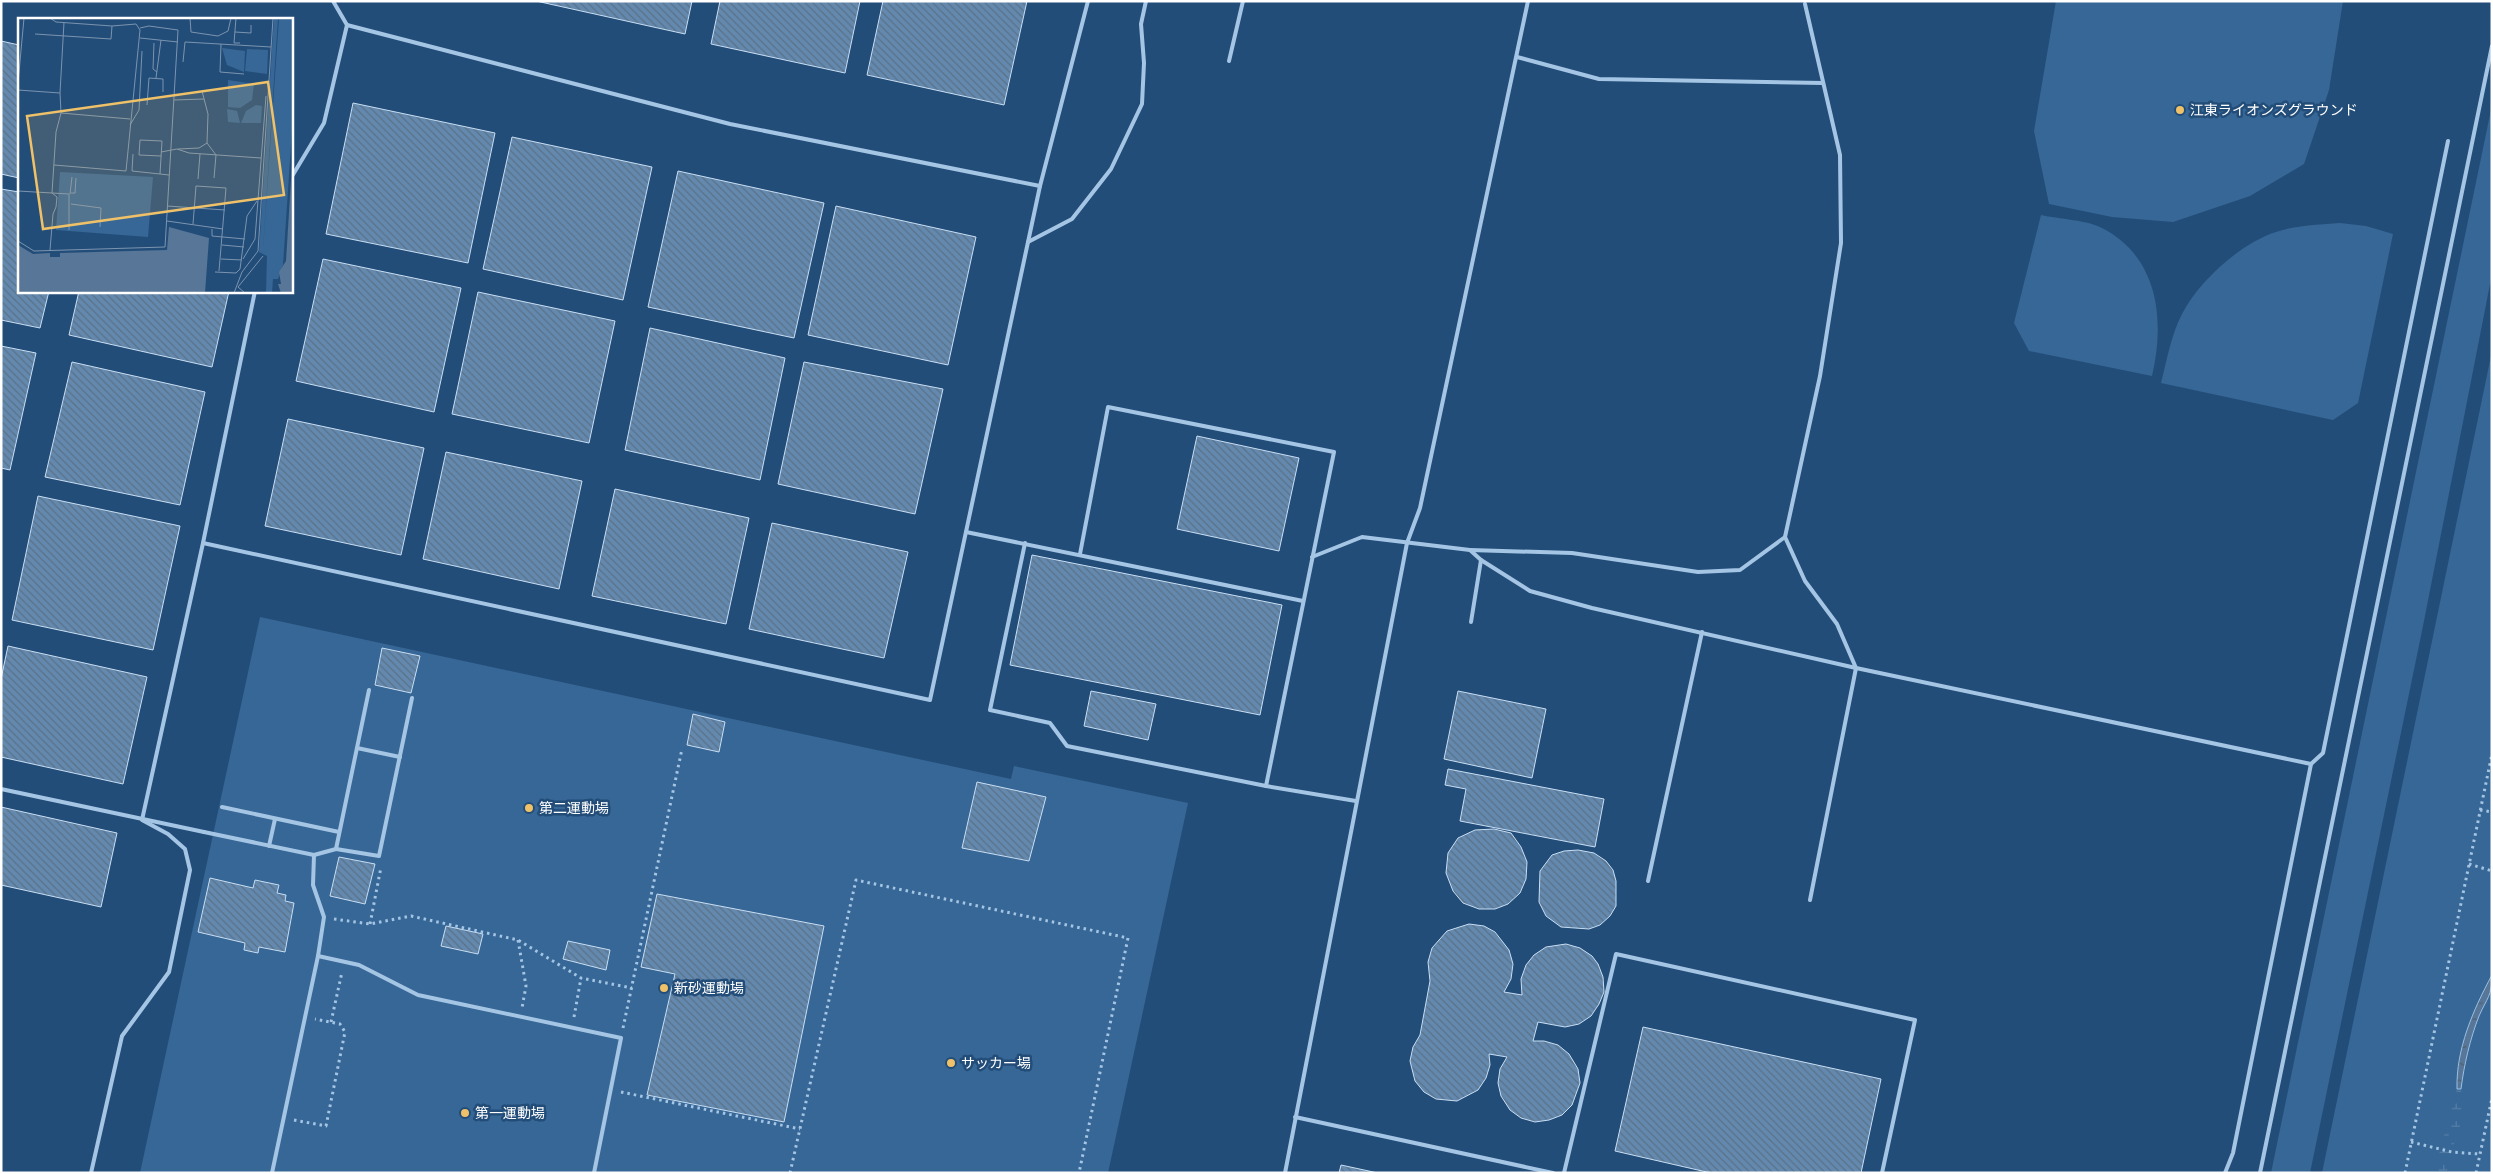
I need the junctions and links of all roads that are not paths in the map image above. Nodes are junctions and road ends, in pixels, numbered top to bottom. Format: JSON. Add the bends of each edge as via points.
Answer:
{"nodes":[{"id":1,"x":332,"y":1,"type":"edge"},
{"id":2,"x":1088,"y":1,"type":"edge"},
{"id":3,"x":1146,"y":1,"type":"edge"},
{"id":4,"x":1242,"y":1,"type":"edge"},
{"id":5,"x":1528,"y":1,"type":"edge"},
{"id":6,"x":1804,"y":4,"type":"dead end"},
{"id":7,"x":347,"y":24,"type":"junction"},
{"id":8,"x":2492,"y":46,"type":"edge"},
{"id":9,"x":1517,"y":57,"type":"junction"},
{"id":10,"x":1229,"y":61,"type":"dead end"},
{"id":11,"x":1823,"y":83,"type":"junction"},
{"id":12,"x":2448,"y":141,"type":"dead end"},
{"id":13,"x":292,"y":176,"type":"edge"},
{"id":14,"x":1040,"y":186,"type":"junction"},
{"id":15,"x":1028,"y":242,"type":"junction"},
{"id":16,"x":255,"y":292,"type":"edge"},
{"id":17,"x":966,"y":532,"type":"junction"},
{"id":18,"x":1785,"y":537,"type":"junction"},
{"id":19,"x":203,"y":543,"type":"junction"},
{"id":20,"x":1024,"y":543,"type":"junction"},
{"id":21,"x":1407,"y":543,"type":"junction"},
{"id":22,"x":1470,"y":550,"type":"junction"},
{"id":23,"x":1080,"y":554,"type":"junction"},
{"id":24,"x":1312,"y":557,"type":"junction"},
{"id":25,"x":1481,"y":560,"type":"junction"},
{"id":26,"x":1303,"y":601,"type":"junction"},
{"id":27,"x":1471,"y":622,"type":"dead end"},
{"id":28,"x":1702,"y":632,"type":"junction"},
{"id":29,"x":1856,"y":668,"type":"junction"},
{"id":30,"x":369,"y":690,"type":"dead end"},
{"id":31,"x":412,"y":698,"type":"dead end"},
{"id":32,"x":357,"y":748,"type":"junction"},
{"id":33,"x":400,"y":757,"type":"junction"},
{"id":34,"x":2311,"y":764,"type":"junction"},
{"id":35,"x":1266,"y":786,"type":"junction"},
{"id":36,"x":1,"y":789,"type":"edge"},
{"id":37,"x":1356,"y":800,"type":"junction"},
{"id":38,"x":222,"y":807,"type":"dead end"},
{"id":39,"x":276,"y":818,"type":"junction"},
{"id":40,"x":339,"y":832,"type":"junction"},
{"id":41,"x":269,"y":846,"type":"junction"},
{"id":42,"x":336,"y":848,"type":"junction"},
{"id":43,"x":314,"y":856,"type":"junction"},
{"id":44,"x":1648,"y":881,"type":"dead end"},
{"id":45,"x":1810,"y":900,"type":"dead end"},
{"id":46,"x":318,"y":956,"type":"junction"},
{"id":47,"x":1295,"y":1117,"type":"junction"},
{"id":48,"x":90,"y":1173,"type":"edge"},
{"id":49,"x":272,"y":1173,"type":"edge"},
{"id":50,"x":594,"y":1173,"type":"edge"},
{"id":51,"x":1285,"y":1173,"type":"edge"},
{"id":52,"x":1553,"y":1173,"type":"edge"},
{"id":53,"x":1564,"y":1173,"type":"edge"},
{"id":54,"x":1882,"y":1173,"type":"edge"},
{"id":55,"x":2225,"y":1173,"type":"edge"},
{"id":56,"x":2260,"y":1173,"type":"edge"}],
"edges":[{"from":1,"to":7,"type":"lane"},
{"from":2,"to":14,"type":"lane"},
{"from":3,"to":15,"type":"lane","via":[[1141,24],[1144,63],[1142,104],[1110,169],[1072,219]]},
{"from":4,"to":10,"type":"lane"},
{"from":5,"to":9,"type":"lane"},
{"from":6,"to":11,"type":"lane"},
{"from":7,"to":13,"type":"lane","via":[[324,122]]},
{"from":7,"to":14,"type":"lane","via":[[730,124]]},
{"from":8,"to":56,"type":"lane"},
{"from":9,"to":11,"type":"lane","via":[[1599,79]]},
{"from":9,"to":21,"type":"lane","via":[[1420,508]]},
{"from":11,"to":18,"type":"lane","via":[[1840,155],[1841,243],[1820,376]]},
{"from":12,"to":34,"type":"lane","via":[[2323,753]]},
{"from":14,"to":15,"type":"lane"},
{"from":15,"to":17,"type":"lane"},
{"from":16,"to":19,"type":"lane"},
{"from":17,"to":19,"type":"lane","via":[[930,700]]},
{"from":17,"to":20,"type":"lane"},
{"from":18,"to":22,"type":"lane","via":[[1740,570],[1698,572],[1572,552]]},
{"from":18,"to":29,"type":"lane","via":[[1806,581],[1837,624]]},
{"from":19,"to":48,"type":"lane","via":[[142,820],[168,834],[185,849],[190,870],[169,972],[122,1036]]},
{"from":20,"to":23,"type":"lane"},
{"from":20,"to":35,"type":"lane","via":[[990,710],[1050,723],[1068,746]]},
{"from":21,"to":22,"type":"lane"},
{"from":21,"to":24,"type":"lane","via":[[1362,537]]},
{"from":21,"to":37,"type":"lane"},
{"from":22,"to":25,"type":"lane"},
{"from":23,"to":24,"type":"lane","via":[[1108,407],[1334,452]]},
{"from":23,"to":26,"type":"lane"},
{"from":24,"to":26,"type":"lane"},
{"from":25,"to":27,"type":"lane"},
{"from":25,"to":28,"type":"lane","via":[[1530,591]]},
{"from":26,"to":35,"type":"lane"},
{"from":28,"to":29,"type":"lane"},
{"from":28,"to":44,"type":"lane"},
{"from":29,"to":34,"type":"lane"},
{"from":29,"to":45,"type":"lane"},
{"from":30,"to":32,"type":"lane"},
{"from":31,"to":33,"type":"lane"},
{"from":32,"to":33,"type":"lane"},
{"from":32,"to":40,"type":"lane"},
{"from":33,"to":42,"type":"lane","via":[[379,856]]},
{"from":34,"to":55,"type":"lane","via":[[2233,1153]]},
{"from":35,"to":37,"type":"lane"},
{"from":36,"to":41,"type":"lane","bridge":true},
{"from":37,"to":47,"type":"lane"},
{"from":38,"to":39,"type":"lane"},
{"from":39,"to":40,"type":"lane"},
{"from":39,"to":41,"type":"lane"},
{"from":40,"to":42,"type":"lane"},
{"from":41,"to":43,"type":"lane"},
{"from":42,"to":43,"type":"lane"},
{"from":43,"to":46,"type":"lane","via":[[313,885],[324,917]]},
{"from":46,"to":49,"type":"lane"},
{"from":46,"to":50,"type":"lane","via":[[359,964],[418,995],[621,1038]]},
{"from":47,"to":51,"type":"lane"},
{"from":47,"to":52,"type":"lane"},
{"from":53,"to":54,"type":"lane","via":[[1616,954],[1915,1020]]}]}
